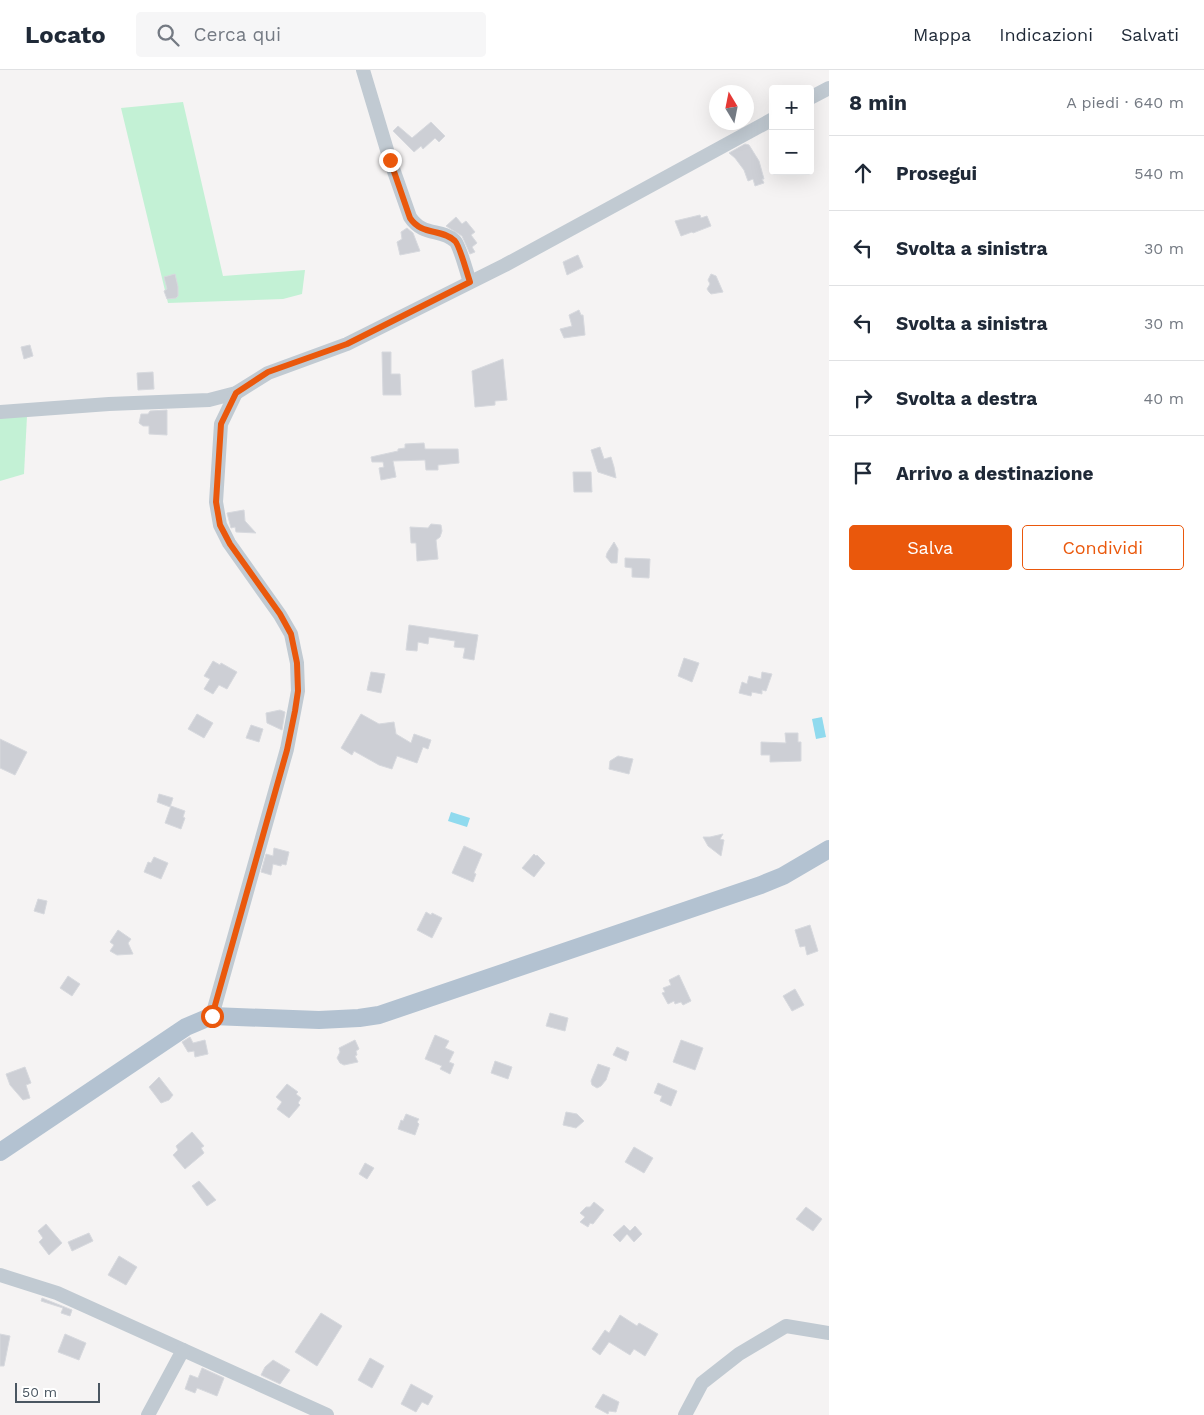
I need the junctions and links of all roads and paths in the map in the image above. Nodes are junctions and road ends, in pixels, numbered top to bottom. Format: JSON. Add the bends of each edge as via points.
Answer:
{"nodes":[{"id":1,"x":363,"y":70,"type":"edge"},
{"id":2,"x":829,"y":88,"type":"edge"},
{"id":3,"x":814,"y":96,"type":"edge"},
{"id":4,"x":769,"y":121,"type":"edge"},
{"id":5,"x":470,"y":282,"type":"junction"},
{"id":6,"x":236,"y":393,"type":"junction"},
{"id":7,"x":0,"y":412,"type":"edge"},
{"id":8,"x":829,"y":849,"type":"edge"},
{"id":9,"x":212,"y":1016,"type":"junction"},
{"id":10,"x":0,"y":1152,"type":"edge"},
{"id":11,"x":0,"y":1275,"type":"edge"},
{"id":12,"x":829,"y":1333,"type":"edge"},
{"id":13,"x":183,"y":1350,"type":"junction"},
{"id":14,"x":323,"y":1414,"type":"edge"},
{"id":15,"x":148,"y":1415,"type":"edge"},
{"id":16,"x":685,"y":1415,"type":"edge"}],
"edges":[{"from":1,"to":5,"type":"street","via":[[410,218],[420,229],[447,236],[456,242]]},
{"from":2,"to":3,"type":"street"},
{"from":4,"to":5,"type":"street"},
{"from":5,"to":6,"type":"street","via":[[347,344],[268,372]]},
{"from":6,"to":7,"type":"street","via":[[209,400]]},
{"from":6,"to":9,"type":"street","via":[[221,424],[216,502],[220,525],[291,634],[298,691],[287,750]]},
{"from":8,"to":9,"type":"main road","via":[[761,885],[379,1014],[320,1020]]},
{"from":9,"to":10,"type":"main road","via":[[186,1027]]},
{"from":11,"to":13,"type":"street","via":[[57,1293]]},
{"from":12,"to":16,"type":"street","via":[[786,1326],[739,1354],[702,1383]]},
{"from":13,"to":14,"type":"street"},
{"from":13,"to":15,"type":"street"}]}
